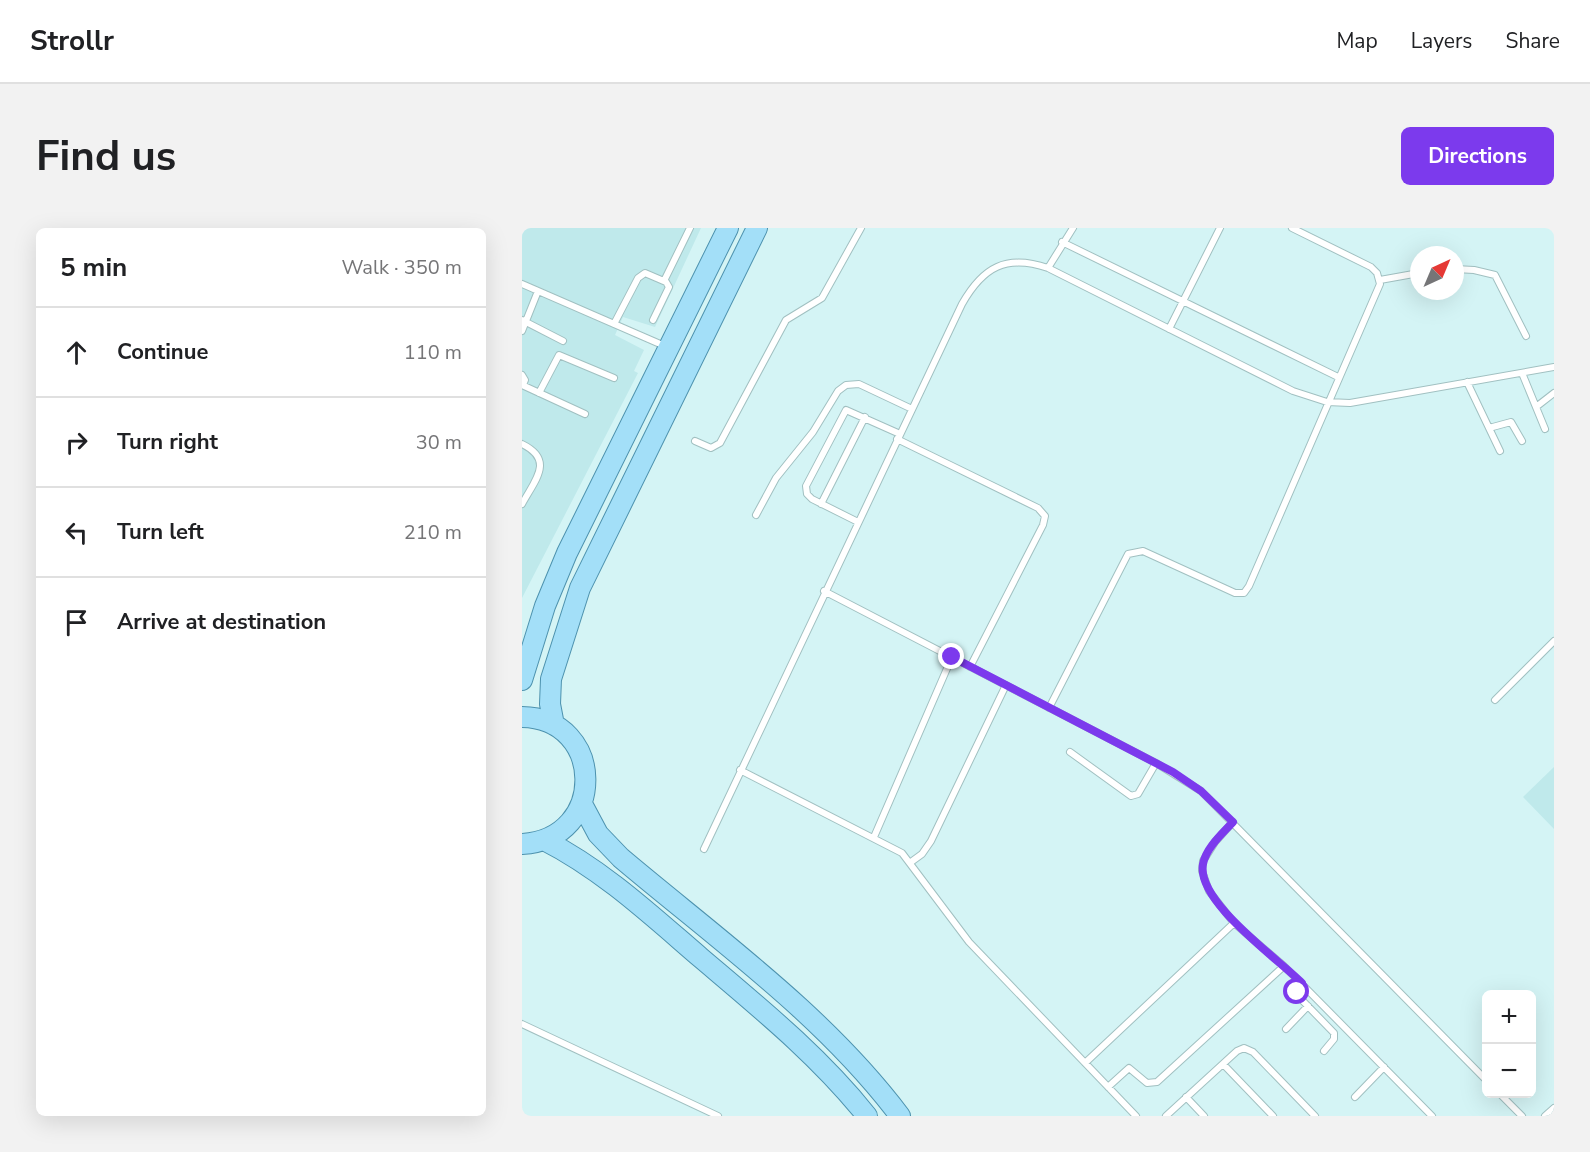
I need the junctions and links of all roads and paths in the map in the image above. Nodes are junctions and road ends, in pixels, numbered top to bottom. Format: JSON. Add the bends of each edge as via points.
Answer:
{"nodes":[{"id":1,"x":690,"y":228,"type":"edge"},
{"id":2,"x":728,"y":228,"type":"edge"},
{"id":3,"x":757,"y":228,"type":"edge"},
{"id":4,"x":861,"y":228,"type":"edge"},
{"id":5,"x":1073,"y":228,"type":"edge"},
{"id":6,"x":1220,"y":228,"type":"edge"},
{"id":7,"x":1292,"y":228,"type":"edge"},
{"id":8,"x":1062,"y":242,"type":"junction"},
{"id":9,"x":1048,"y":268,"type":"junction"},
{"id":10,"x":1464,"y":269,"type":"edge"},
{"id":11,"x":1410,"y":275,"type":"edge"},
{"id":12,"x":1380,"y":280,"type":"junction"},
{"id":13,"x":664,"y":281,"type":"junction"},
{"id":14,"x":522,"y":284,"type":"edge"},
{"id":15,"x":538,"y":291,"type":"junction"},
{"id":16,"x":1183,"y":301,"type":"junction"},
{"id":17,"x":653,"y":320,"type":"dead end"},
{"id":18,"x":524,"y":321,"type":"edge"},
{"id":19,"x":614,"y":324,"type":"junction"},
{"id":20,"x":1169,"y":329,"type":"junction"},
{"id":21,"x":522,"y":331,"type":"edge"},
{"id":22,"x":1526,"y":336,"type":"dead end"},
{"id":23,"x":563,"y":340,"type":"dead end"},
{"id":24,"x":669,"y":348,"type":"junction"},
{"id":25,"x":1554,"y":367,"type":"edge"},
{"id":26,"x":1522,"y":373,"type":"junction"},
{"id":27,"x":522,"y":375,"type":"edge"},
{"id":28,"x":1338,"y":377,"type":"junction"},
{"id":29,"x":614,"y":378,"type":"dead end"},
{"id":30,"x":1467,"y":382,"type":"junction"},
{"id":31,"x":522,"y":385,"type":"edge"},
{"id":32,"x":539,"y":393,"type":"junction"},
{"id":33,"x":1554,"y":393,"type":"edge"},
{"id":34,"x":1327,"y":402,"type":"junction"},
{"id":35,"x":1536,"y":407,"type":"junction"},
{"id":36,"x":912,"y":409,"type":"junction"},
{"id":37,"x":585,"y":414,"type":"dead end"},
{"id":38,"x":865,"y":417,"type":"junction"},
{"id":39,"x":1489,"y":428,"type":"junction"},
{"id":40,"x":1545,"y":429,"type":"dead end"},
{"id":41,"x":898,"y":437,"type":"junction"},
{"id":42,"x":695,"y":441,"type":"dead end"},
{"id":43,"x":1522,"y":441,"type":"dead end"},
{"id":44,"x":522,"y":444,"type":"edge"},
{"id":45,"x":1500,"y":451,"type":"dead end"},
{"id":46,"x":522,"y":504,"type":"edge"},
{"id":47,"x":821,"y":504,"type":"junction"},
{"id":48,"x":756,"y":515,"type":"dead end"},
{"id":49,"x":858,"y":522,"type":"junction"},
{"id":50,"x":824,"y":591,"type":"junction"},
{"id":51,"x":1554,"y":641,"type":"edge"},
{"id":52,"x":952,"y":657,"type":"junction"},
{"id":53,"x":970,"y":667,"type":"junction"},
{"id":54,"x":522,"y":680,"type":"edge"},
{"id":55,"x":1006,"y":685,"type":"junction"},
{"id":56,"x":1495,"y":700,"type":"dead end"},
{"id":57,"x":1050,"y":708,"type":"junction"},
{"id":58,"x":522,"y":717,"type":"edge"},
{"id":59,"x":554,"y":725,"type":"junction"},
{"id":60,"x":1070,"y":752,"type":"dead end"},
{"id":61,"x":1156,"y":763,"type":"junction"},
{"id":62,"x":740,"y":770,"type":"junction"},
{"id":63,"x":582,"y":804,"type":"junction"},
{"id":64,"x":1233,"y":822,"type":"junction"},
{"id":65,"x":874,"y":837,"type":"junction"},
{"id":66,"x":544,"y":840,"type":"junction"},
{"id":67,"x":522,"y":844,"type":"edge"},
{"id":68,"x":704,"y":849,"type":"dead end"},
{"id":69,"x":911,"y":861,"type":"junction"},
{"id":70,"x":1234,"y":923,"type":"junction"},
{"id":71,"x":1284,"y":966,"type":"junction"},
{"id":72,"x":1302,"y":983,"type":"junction"},
{"id":73,"x":1308,"y":1006,"type":"junction"},
{"id":74,"x":522,"y":1024,"type":"edge"},
{"id":75,"x":1286,"y":1029,"type":"dead end"},
{"id":76,"x":1324,"y":1051,"type":"dead end"},
{"id":77,"x":1085,"y":1064,"type":"junction"},
{"id":78,"x":1223,"y":1064,"type":"junction"},
{"id":79,"x":1384,"y":1066,"type":"junction"},
{"id":80,"x":1482,"y":1076,"type":"edge"},
{"id":81,"x":1108,"y":1087,"type":"junction"},
{"id":82,"x":1355,"y":1096,"type":"dead end"},
{"id":83,"x":1186,"y":1097,"type":"junction"},
{"id":84,"x":1504,"y":1098,"type":"edge"},
{"id":85,"x":1554,"y":1108,"type":"edge"},
{"id":86,"x":1131,"y":1114,"type":"edge"},
{"id":87,"x":718,"y":1116,"type":"edge"},
{"id":88,"x":867,"y":1116,"type":"edge"},
{"id":89,"x":900,"y":1116,"type":"edge"},
{"id":90,"x":1166,"y":1116,"type":"edge"},
{"id":91,"x":1204,"y":1116,"type":"edge"},
{"id":92,"x":1273,"y":1116,"type":"edge"},
{"id":93,"x":1315,"y":1116,"type":"edge"},
{"id":94,"x":1432,"y":1116,"type":"edge"},
{"id":95,"x":1522,"y":1116,"type":"edge"},
{"id":96,"x":1545,"y":1116,"type":"edge"}],
"edges":[{"from":1,"to":13,"type":"lane"},
{"from":2,"to":24,"type":"main road"},
{"from":3,"to":59,"type":"main road","via":[[579,588],[551,679]]},
{"from":4,"to":42,"type":"lane","via":[[822,298],[786,320],[720,443],[711,448]]},
{"from":5,"to":8,"type":"lane"},
{"from":6,"to":16,"type":"lane"},
{"from":7,"to":12,"type":"lane","via":[[1371,267]]},
{"from":8,"to":9,"type":"lane"},
{"from":8,"to":16,"type":"lane"},
{"from":9,"to":20,"type":"lane"},
{"from":9,"to":36,"type":"lane","via":[[1014,262],[1002,264],[980,278],[962,304]]},
{"from":10,"to":22,"type":"lane","via":[[1495,275]]},
{"from":11,"to":12,"type":"lane"},
{"from":12,"to":28,"type":"lane"},
{"from":13,"to":17,"type":"lane","via":[[669,289]]},
{"from":13,"to":19,"type":"lane","via":[[647,273],[639,275]]},
{"from":14,"to":15,"type":"lane"},
{"from":15,"to":18,"type":"lane"},
{"from":15,"to":19,"type":"lane"},
{"from":16,"to":20,"type":"lane"},
{"from":16,"to":28,"type":"lane"},
{"from":18,"to":21,"type":"lane"},
{"from":18,"to":23,"type":"lane"},
{"from":19,"to":24,"type":"lane"},
{"from":20,"to":34,"type":"lane","via":[[1293,392]]},
{"from":24,"to":54,"type":"main road","via":[[567,553],[545,606]]},
{"from":25,"to":26,"type":"lane"},
{"from":26,"to":30,"type":"lane"},
{"from":26,"to":35,"type":"lane"},
{"from":27,"to":31,"type":"lane"},
{"from":28,"to":34,"type":"lane"},
{"from":29,"to":32,"type":"lane","via":[[559,355]]},
{"from":30,"to":34,"type":"lane","via":[[1368,401]]},
{"from":30,"to":39,"type":"lane"},
{"from":31,"to":32,"type":"lane"},
{"from":32,"to":37,"type":"lane"},
{"from":33,"to":35,"type":"lane"},
{"from":34,"to":57,"type":"lane","via":[[1247,590],[1235,593],[1143,550],[1132,551],[1124,558]]},
{"from":35,"to":40,"type":"lane"},
{"from":36,"to":41,"type":"lane"},
{"from":36,"to":48,"type":"lane","via":[[860,384],[842,387],[776,478]]},
{"from":38,"to":41,"type":"lane"},
{"from":38,"to":47,"type":"lane"},
{"from":38,"to":47,"type":"lane","via":[[848,410],[843,413],[806,489],[809,497]]},
{"from":39,"to":43,"type":"lane","via":[[1511,422]]},
{"from":39,"to":45,"type":"lane"},
{"from":41,"to":49,"type":"lane"},
{"from":41,"to":53,"type":"lane","via":[[1038,508],[1045,516]]},
{"from":44,"to":46,"type":"lane","via":[[538,454],[541,461]]},
{"from":47,"to":49,"type":"lane"},
{"from":49,"to":50,"type":"lane"},
{"from":50,"to":52,"type":"lane"},
{"from":50,"to":62,"type":"lane"},
{"from":51,"to":56,"type":"lane"},
{"from":52,"to":53,"type":"lane"},
{"from":52,"to":65,"type":"lane"},
{"from":53,"to":55,"type":"lane"},
{"from":55,"to":57,"type":"lane"},
{"from":55,"to":69,"type":"lane","via":[[931,841]]},
{"from":57,"to":61,"type":"lane"},
{"from":58,"to":59,"type":"main road"},
{"from":59,"to":63,"type":"main road","via":[[570,738],[581,755],[586,774]]},
{"from":60,"to":61,"type":"lane","via":[[1131,796],[1138,794]]},
{"from":61,"to":64,"type":"lane","via":[[1201,791]]},
{"from":62,"to":65,"type":"lane"},
{"from":62,"to":68,"type":"lane"},
{"from":63,"to":66,"type":"main road","via":[[567,826]]},
{"from":63,"to":89,"type":"main road","via":[[598,834],[621,858],[812,1020]]},
{"from":64,"to":70,"type":"lane","via":[[1208,852],[1202,871],[1209,891]]},
{"from":64,"to":80,"type":"lane"},
{"from":65,"to":69,"type":"lane"},
{"from":66,"to":67,"type":"main road"},
{"from":66,"to":88,"type":"main road","via":[[585,863],[681,940],[803,1047]]},
{"from":69,"to":77,"type":"lane","via":[[969,942]]},
{"from":70,"to":71,"type":"lane"},
{"from":70,"to":77,"type":"lane"},
{"from":71,"to":72,"type":"lane"},
{"from":71,"to":81,"type":"lane","via":[[1157,1082],[1147,1083],[1129,1068]]},
{"from":72,"to":73,"type":"lane","via":[[1298,995]]},
{"from":72,"to":79,"type":"lane"},
{"from":73,"to":75,"type":"lane"},
{"from":73,"to":76,"type":"lane","via":[[1334,1033],[1333,1041]]},
{"from":74,"to":87,"type":"lane"},
{"from":77,"to":81,"type":"lane"},
{"from":78,"to":83,"type":"lane"},
{"from":78,"to":92,"type":"lane"},
{"from":78,"to":93,"type":"lane","via":[[1237,1051],[1249,1049]]},
{"from":79,"to":82,"type":"lane"},
{"from":79,"to":94,"type":"lane"},
{"from":81,"to":86,"type":"lane"},
{"from":83,"to":90,"type":"lane"},
{"from":83,"to":91,"type":"lane"},
{"from":84,"to":95,"type":"lane"},
{"from":85,"to":96,"type":"lane"}]}
